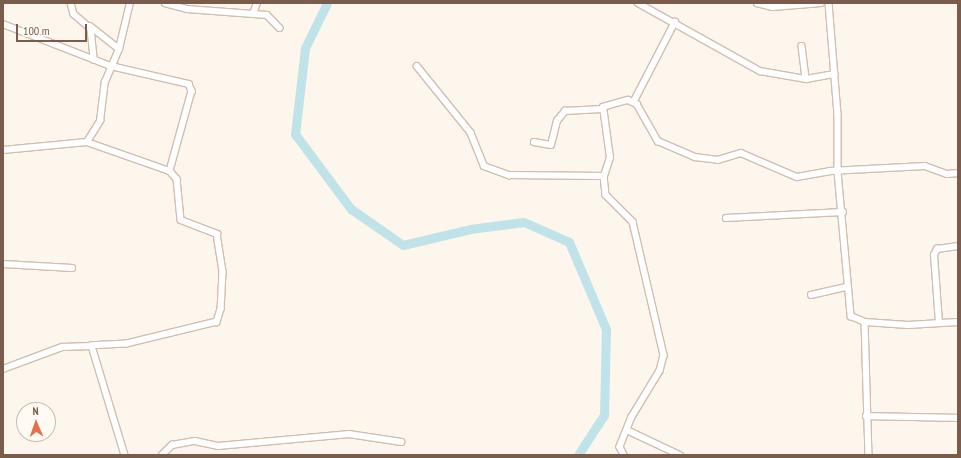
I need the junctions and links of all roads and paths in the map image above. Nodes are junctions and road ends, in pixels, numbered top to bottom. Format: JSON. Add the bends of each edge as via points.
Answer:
{"nodes":[{"id":1,"x":70,"y":3,"type":"edge"},
{"id":2,"x":130,"y":3,"type":"edge"},
{"id":3,"x":165,"y":3,"type":"edge"},
{"id":4,"x":258,"y":3,"type":"edge"},
{"id":5,"x":638,"y":3,"type":"edge"},
{"id":6,"x":757,"y":3,"type":"edge"},
{"id":7,"x":821,"y":3,"type":"edge"},
{"id":8,"x":829,"y":3,"type":"edge"},
{"id":9,"x":253,"y":14,"type":"junction"},
{"id":10,"x":674,"y":22,"type":"junction"},
{"id":11,"x":3,"y":24,"type":"edge"},
{"id":12,"x":90,"y":26,"type":"junction"},
{"id":13,"x":280,"y":28,"type":"dead end"},
{"id":14,"x":802,"y":46,"type":"dead end"},
{"id":15,"x":118,"y":49,"type":"junction"},
{"id":16,"x":94,"y":60,"type":"junction"},
{"id":17,"x":111,"y":66,"type":"junction"},
{"id":18,"x":416,"y":66,"type":"dead end"},
{"id":19,"x":835,"y":74,"type":"junction"},
{"id":20,"x":806,"y":79,"type":"junction"},
{"id":21,"x":634,"y":101,"type":"junction"},
{"id":22,"x":602,"y":109,"type":"junction"},
{"id":23,"x":87,"y":142,"type":"junction"},
{"id":24,"x":534,"y":142,"type":"dead end"},
{"id":25,"x":3,"y":150,"type":"edge"},
{"id":26,"x":170,"y":171,"type":"junction"},
{"id":27,"x":838,"y":172,"type":"junction"},
{"id":28,"x":958,"y":173,"type":"edge"},
{"id":29,"x":604,"y":176,"type":"junction"},
{"id":30,"x":843,"y":212,"type":"junction"},
{"id":31,"x":726,"y":218,"type":"dead end"},
{"id":32,"x":958,"y":246,"type":"edge"},
{"id":33,"x":3,"y":264,"type":"edge"},
{"id":34,"x":72,"y":268,"type":"dead end"},
{"id":35,"x":846,"y":286,"type":"junction"},
{"id":36,"x":811,"y":295,"type":"dead end"},
{"id":37,"x":865,"y":322,"type":"junction"},
{"id":38,"x":958,"y":322,"type":"edge"},
{"id":39,"x":938,"y":323,"type":"junction"},
{"id":40,"x":92,"y":346,"type":"junction"},
{"id":41,"x":3,"y":369,"type":"edge"},
{"id":42,"x":866,"y":416,"type":"junction"},
{"id":43,"x":958,"y":418,"type":"edge"},
{"id":44,"x":627,"y":430,"type":"junction"},
{"id":45,"x":401,"y":442,"type":"dead end"},
{"id":46,"x":125,"y":455,"type":"edge"},
{"id":47,"x":162,"y":455,"type":"edge"},
{"id":48,"x":624,"y":455,"type":"edge"},
{"id":49,"x":680,"y":455,"type":"edge"},
{"id":50,"x":869,"y":455,"type":"edge"}],
"edges":[{"from":1,"to":12,"type":"street","via":[[74,14]]},
{"from":2,"to":15,"type":"street"},
{"from":3,"to":9,"type":"street","via":[[187,9]]},
{"from":4,"to":9,"type":"street"},
{"from":5,"to":10,"type":"street"},
{"from":6,"to":7,"type":"street","via":[[773,7]]},
{"from":8,"to":19,"type":"street"},
{"from":9,"to":13,"type":"street","via":[[273,17]]},
{"from":10,"to":20,"type":"street","via":[[760,71]]},
{"from":10,"to":21,"type":"street"},
{"from":11,"to":16,"type":"street"},
{"from":12,"to":15,"type":"street"},
{"from":12,"to":16,"type":"street"},
{"from":14,"to":20,"type":"street"},
{"from":15,"to":17,"type":"street"},
{"from":16,"to":17,"type":"street"},
{"from":17,"to":23,"type":"street","via":[[100,103],[100,121]]},
{"from":17,"to":26,"type":"street","via":[[187,82],[191,87]]},
{"from":18,"to":29,"type":"street","via":[[471,133],[486,168],[536,178]]},
{"from":19,"to":20,"type":"street"},
{"from":19,"to":27,"type":"street"},
{"from":21,"to":22,"type":"street","via":[[623,101]]},
{"from":21,"to":27,"type":"street","via":[[658,141],[682,154],[718,160],[741,153],[797,177]]},
{"from":22,"to":24,"type":"street","via":[[565,111],[557,121],[551,145]]},
{"from":22,"to":29,"type":"street","via":[[610,158]]},
{"from":23,"to":25,"type":"street"},
{"from":23,"to":26,"type":"street"},
{"from":26,"to":40,"type":"street","via":[[176,179],[181,220],[215,232],[217,236],[223,272],[219,318],[214,324],[127,344]]},
{"from":27,"to":28,"type":"street","via":[[925,166],[947,174]]},
{"from":27,"to":30,"type":"street"},
{"from":29,"to":44,"type":"street","via":[[606,195],[633,222],[664,355],[660,371],[638,405]]},
{"from":30,"to":31,"type":"street"},
{"from":30,"to":35,"type":"street"},
{"from":32,"to":39,"type":"street","via":[[937,249],[934,255]]},
{"from":33,"to":34,"type":"street"},
{"from":35,"to":36,"type":"street"},
{"from":35,"to":37,"type":"street","via":[[852,316]]},
{"from":37,"to":39,"type":"street"},
{"from":37,"to":42,"type":"street"},
{"from":38,"to":39,"type":"street"},
{"from":40,"to":41,"type":"street","via":[[62,347]]},
{"from":40,"to":46,"type":"street"},
{"from":42,"to":43,"type":"street"},
{"from":42,"to":50,"type":"street"},
{"from":44,"to":48,"type":"street","via":[[620,447]]},
{"from":44,"to":49,"type":"street"},
{"from":45,"to":47,"type":"street","via":[[349,434],[218,446],[195,441],[172,444]]}]}
